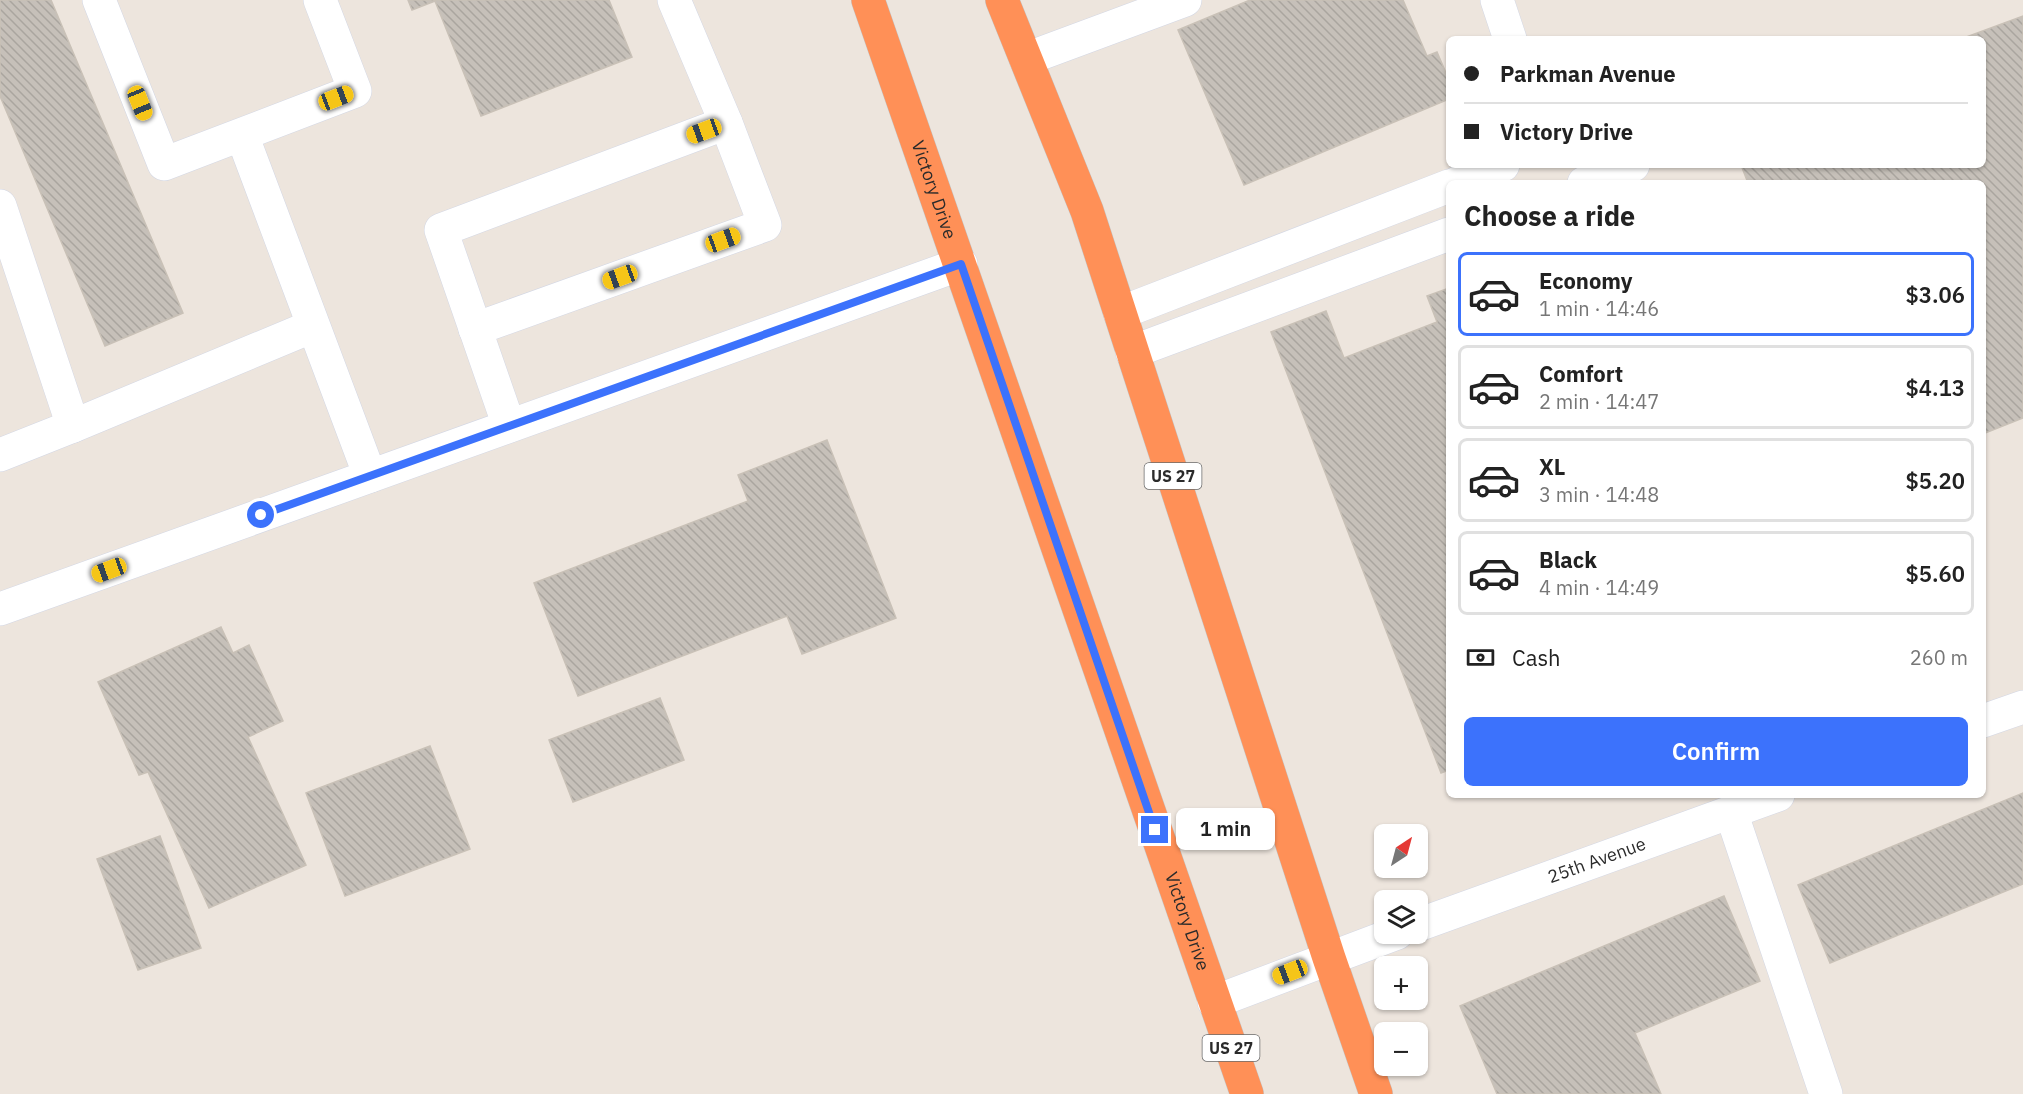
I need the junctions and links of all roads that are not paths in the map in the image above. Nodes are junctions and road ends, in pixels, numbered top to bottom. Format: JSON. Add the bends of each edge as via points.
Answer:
{"nodes":[{"id":1,"x":99,"y":0,"type":"edge"},
{"id":2,"x":320,"y":0,"type":"edge"},
{"id":3,"x":674,"y":0,"type":"edge"},
{"id":4,"x":868,"y":0,"type":"edge"},
{"id":5,"x":1002,"y":0,"type":"edge"},
{"id":6,"x":1185,"y":0,"type":"edge"},
{"id":7,"x":1497,"y":0,"type":"edge"},
{"id":8,"x":1509,"y":36,"type":"edge"},
{"id":9,"x":1026,"y":59,"type":"junction"},
{"id":10,"x":726,"y":123,"type":"junction"},
{"id":11,"x":242,"y":135,"type":"junction"},
{"id":12,"x":1495,"y":168,"type":"edge"},
{"id":13,"x":1625,"y":168,"type":"edge"},
{"id":14,"x":1465,"y":180,"type":"edge"},
{"id":15,"x":1592,"y":180,"type":"edge"},
{"id":16,"x":1446,"y":187,"type":"edge"},
{"id":17,"x":0,"y":206,"type":"edge"},
{"id":18,"x":1446,"y":235,"type":"edge"},
{"id":19,"x":961,"y":264,"type":"junction"},
{"id":20,"x":1120,"y":313,"type":"junction"},
{"id":21,"x":313,"y":326,"type":"junction"},
{"id":22,"x":475,"y":329,"type":"junction"},
{"id":23,"x":1132,"y":352,"type":"junction"},
{"id":24,"x":73,"y":426,"type":"junction"},
{"id":25,"x":509,"y":426,"type":"junction"},
{"id":26,"x":0,"y":455,"type":"edge"},
{"id":27,"x":370,"y":476,"type":"junction"},
{"id":28,"x":0,"y":609,"type":"edge"},
{"id":29,"x":2023,"y":707,"type":"edge"},
{"id":30,"x":1986,"y":720,"type":"edge"},
{"id":31,"x":1770,"y":798,"type":"edge"},
{"id":32,"x":1731,"y":812,"type":"junction"},
{"id":33,"x":1428,"y":922,"type":"edge"},
{"id":34,"x":1374,"y":941,"type":"edge"},
{"id":35,"x":1329,"y":958,"type":"junction"},
{"id":36,"x":1214,"y":1002,"type":"junction"},
{"id":37,"x":1247,"y":1094,"type":"edge"},
{"id":38,"x":1376,"y":1094,"type":"edge"},
{"id":39,"x":1826,"y":1094,"type":"edge"}],
"edges":[{"from":1,"to":11,"type":"street","via":[[164,164]]},
{"from":2,"to":11,"type":"street","via":[[355,91]]},
{"from":3,"to":10,"type":"street"},
{"from":4,"to":19,"type":"highway","name":"Victory Drive","number":"US 27"},
{"from":5,"to":9,"type":"highway","number":"US 27"},
{"from":6,"to":9,"type":"street"},
{"from":7,"to":8,"type":"street"},
{"from":9,"to":20,"type":"highway","number":"US 27","via":[[1087,211]]},
{"from":10,"to":22,"type":"street","via":[[441,230]]},
{"from":10,"to":22,"type":"street","via":[[765,225]]},
{"from":11,"to":21,"type":"street"},
{"from":12,"to":14,"type":"street"},
{"from":13,"to":15,"type":"street"},
{"from":16,"to":20,"type":"street"},
{"from":17,"to":24,"type":"street"},
{"from":18,"to":23,"type":"street"},
{"from":19,"to":25,"type":"street"},
{"from":19,"to":36,"type":"highway","name":"Victory Drive","number":"US 27"},
{"from":20,"to":23,"type":"highway","number":"US 27"},
{"from":21,"to":24,"type":"street"},
{"from":21,"to":27,"type":"street"},
{"from":22,"to":25,"type":"street"},
{"from":23,"to":35,"type":"highway","number":"US 27"},
{"from":24,"to":26,"type":"street"},
{"from":25,"to":27,"type":"street"},
{"from":27,"to":28,"type":"street"},
{"from":29,"to":30,"type":"street"},
{"from":31,"to":32,"type":"street","name":"25th Avenue"},
{"from":32,"to":33,"type":"street","name":"25th Avenue"},
{"from":32,"to":39,"type":"street"},
{"from":34,"to":35,"type":"street"},
{"from":35,"to":36,"type":"street"},
{"from":35,"to":38,"type":"highway","number":"US 27"},
{"from":36,"to":37,"type":"highway","name":"Victory Drive","number":"US 27"}]}
